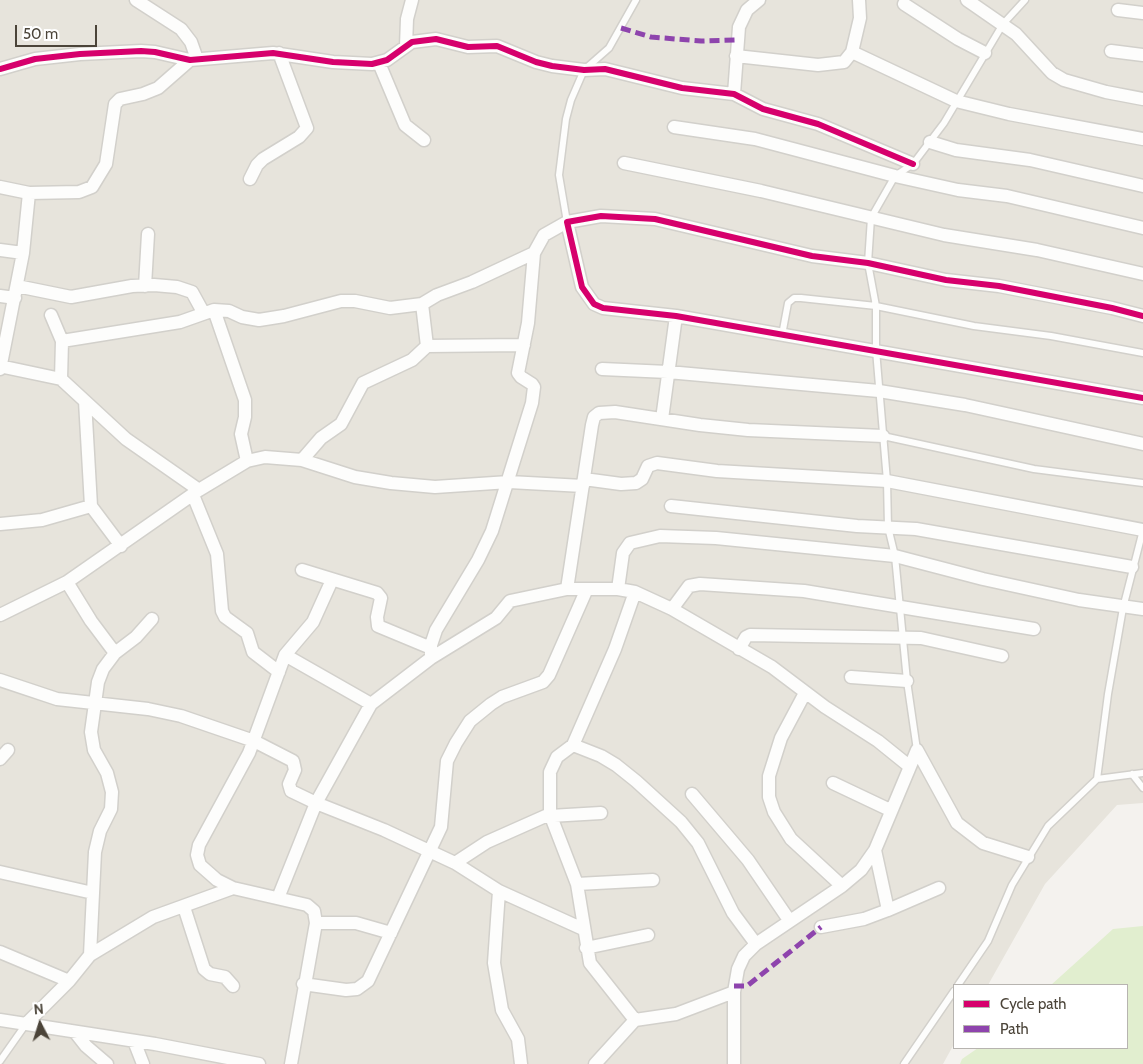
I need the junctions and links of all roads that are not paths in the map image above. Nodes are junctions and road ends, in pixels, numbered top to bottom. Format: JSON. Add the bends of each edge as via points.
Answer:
{"nodes":[{"id":1,"x":136,"y":0,"type":"edge"},
{"id":2,"x":412,"y":0,"type":"edge"},
{"id":3,"x":636,"y":0,"type":"edge"},
{"id":4,"x":759,"y":0,"type":"edge"},
{"id":5,"x":859,"y":0,"type":"edge"},
{"id":6,"x":967,"y":0,"type":"edge"},
{"id":7,"x":1025,"y":0,"type":"edge"},
{"id":8,"x":904,"y":4,"type":"dead end"},
{"id":9,"x":1118,"y":10,"type":"dead end"},
{"id":10,"x":1143,"y":13,"type":"edge"},
{"id":11,"x":1003,"y":24,"type":"junction"},
{"id":12,"x":406,"y":46,"type":"junction"},
{"id":13,"x":1111,"y":51,"type":"dead end"},
{"id":14,"x":852,"y":52,"type":"junction"},
{"id":15,"x":279,"y":53,"type":"junction"},
{"id":16,"x":985,"y":53,"type":"junction"},
{"id":17,"x":1143,"y":55,"type":"edge"},
{"id":18,"x":736,"y":56,"type":"junction"},
{"id":19,"x":194,"y":60,"type":"junction"},
{"id":20,"x":379,"y":63,"type":"junction"},
{"id":21,"x":0,"y":69,"type":"edge"},
{"id":22,"x":584,"y":70,"type":"junction"},
{"id":23,"x":734,"y":94,"type":"junction"},
{"id":24,"x":1143,"y":99,"type":"edge"},
{"id":25,"x":956,"y":101,"type":"junction"},
{"id":26,"x":674,"y":127,"type":"dead end"},
{"id":27,"x":424,"y":140,"type":"dead end"},
{"id":28,"x":1143,"y":140,"type":"edge"},
{"id":29,"x":930,"y":142,"type":"junction"},
{"id":30,"x":624,"y":163,"type":"dead end"},
{"id":31,"x":913,"y":164,"type":"junction"},
{"id":32,"x":896,"y":176,"type":"junction"},
{"id":33,"x":250,"y":180,"type":"dead end"},
{"id":34,"x":1143,"y":186,"type":"edge"},
{"id":35,"x":0,"y":187,"type":"edge"},
{"id":36,"x":29,"y":193,"type":"junction"},
{"id":37,"x":871,"y":218,"type":"junction"},
{"id":38,"x":567,"y":222,"type":"junction"},
{"id":39,"x":1143,"y":228,"type":"edge"},
{"id":40,"x":148,"y":234,"type":"dead end"},
{"id":41,"x":0,"y":250,"type":"edge"},
{"id":42,"x":23,"y":253,"type":"junction"},
{"id":43,"x":534,"y":253,"type":"junction"},
{"id":44,"x":868,"y":263,"type":"junction"},
{"id":45,"x":1143,"y":274,"type":"edge"},
{"id":46,"x":145,"y":286,"type":"junction"},
{"id":47,"x":16,"y":292,"type":"junction"},
{"id":48,"x":0,"y":296,"type":"edge"},
{"id":49,"x":422,"y":304,"type":"junction"},
{"id":50,"x":876,"y":306,"type":"junction"},
{"id":51,"x":209,"y":311,"type":"junction"},
{"id":52,"x":51,"y":315,"type":"dead end"},
{"id":53,"x":676,"y":316,"type":"junction"},
{"id":54,"x":1143,"y":316,"type":"edge"},
{"id":55,"x":782,"y":335,"type":"junction"},
{"id":56,"x":62,"y":341,"type":"junction"},
{"id":57,"x":427,"y":346,"type":"junction"},
{"id":58,"x":524,"y":346,"type":"junction"},
{"id":59,"x":876,"y":350,"type":"junction"},
{"id":60,"x":1143,"y":353,"type":"edge"},
{"id":61,"x":0,"y":367,"type":"edge"},
{"id":62,"x":602,"y":369,"type":"dead end"},
{"id":63,"x":668,"y":372,"type":"junction"},
{"id":64,"x":61,"y":379,"type":"junction"},
{"id":65,"x":879,"y":391,"type":"junction"},
{"id":66,"x":1143,"y":398,"type":"edge"},
{"id":67,"x":85,"y":401,"type":"junction"},
{"id":68,"x":662,"y":419,"type":"junction"},
{"id":69,"x":883,"y":436,"type":"junction"},
{"id":70,"x":1143,"y":444,"type":"edge"},
{"id":71,"x":302,"y":460,"type":"junction"},
{"id":72,"x":247,"y":461,"type":"junction"},
{"id":73,"x":887,"y":481,"type":"junction"},
{"id":74,"x":509,"y":482,"type":"junction"},
{"id":75,"x":584,"y":483,"type":"junction"},
{"id":76,"x":1143,"y":484,"type":"edge"},
{"id":77,"x":196,"y":493,"type":"junction"},
{"id":78,"x":91,"y":506,"type":"junction"},
{"id":79,"x":671,"y":506,"type":"dead end"},
{"id":80,"x":0,"y":524,"type":"edge"},
{"id":81,"x":888,"y":527,"type":"junction"},
{"id":82,"x":1142,"y":538,"type":"edge"},
{"id":83,"x":121,"y":546,"type":"junction"},
{"id":84,"x":895,"y":556,"type":"junction"},
{"id":85,"x":1132,"y":568,"type":"junction"},
{"id":86,"x":302,"y":570,"type":"dead end"},
{"id":87,"x":332,"y":580,"type":"junction"},
{"id":88,"x":67,"y":582,"type":"junction"},
{"id":89,"x":566,"y":589,"type":"junction"},
{"id":90,"x":618,"y":589,"type":"junction"},
{"id":91,"x":586,"y":590,"type":"junction"},
{"id":92,"x":635,"y":592,"type":"junction"},
{"id":93,"x":900,"y":607,"type":"junction"},
{"id":94,"x":1123,"y":608,"type":"junction"},
{"id":95,"x":672,"y":609,"type":"junction"},
{"id":96,"x":1143,"y":609,"type":"edge"},
{"id":97,"x":0,"y":616,"type":"edge"},
{"id":98,"x":152,"y":618,"type":"dead end"},
{"id":99,"x":1034,"y":629,"type":"dead end"},
{"id":100,"x":902,"y":638,"type":"junction"},
{"id":101,"x":739,"y":649,"type":"junction"},
{"id":102,"x":115,"y":653,"type":"junction"},
{"id":103,"x":431,"y":653,"type":"junction"},
{"id":104,"x":285,"y":655,"type":"junction"},
{"id":105,"x":1002,"y":656,"type":"dead end"},
{"id":106,"x":278,"y":672,"type":"junction"},
{"id":107,"x":851,"y":677,"type":"dead end"},
{"id":108,"x":0,"y":680,"type":"edge"},
{"id":109,"x":907,"y":681,"type":"junction"},
{"id":110,"x":805,"y":693,"type":"junction"},
{"id":111,"x":371,"y":704,"type":"junction"},
{"id":112,"x":94,"y":705,"type":"junction"},
{"id":113,"x":254,"y":741,"type":"junction"},
{"id":114,"x":573,"y":745,"type":"junction"},
{"id":115,"x":917,"y":750,"type":"junction"},
{"id":116,"x":909,"y":766,"type":"junction"},
{"id":117,"x":1143,"y":773,"type":"edge"},
{"id":118,"x":1132,"y":774,"type":"junction"},
{"id":119,"x":1097,"y":779,"type":"junction"},
{"id":120,"x":834,"y":783,"type":"dead end"},
{"id":121,"x":1143,"y":788,"type":"edge"},
{"id":122,"x":692,"y":794,"type":"dead end"},
{"id":123,"x":316,"y":803,"type":"junction"},
{"id":124,"x":890,"y":810,"type":"junction"},
{"id":125,"x":602,"y":813,"type":"dead end"},
{"id":126,"x":550,"y":815,"type":"junction"},
{"id":127,"x":428,"y":850,"type":"junction"},
{"id":128,"x":875,"y":850,"type":"junction"},
{"id":129,"x":1028,"y":857,"type":"junction"},
{"id":130,"x":455,"y":863,"type":"junction"},
{"id":131,"x":0,"y":872,"type":"edge"},
{"id":132,"x":653,"y":880,"type":"dead end"},
{"id":133,"x":577,"y":884,"type":"junction"},
{"id":134,"x":842,"y":886,"type":"junction"},
{"id":135,"x":233,"y":888,"type":"junction"},
{"id":136,"x":938,"y":888,"type":"dead end"},
{"id":137,"x":499,"y":891,"type":"junction"},
{"id":138,"x":94,"y":893,"type":"junction"},
{"id":139,"x":278,"y":898,"type":"junction"},
{"id":140,"x":184,"y":907,"type":"junction"},
{"id":141,"x":888,"y":910,"type":"junction"},
{"id":142,"x":789,"y":920,"type":"junction"},
{"id":143,"x":316,"y":923,"type":"junction"},
{"id":144,"x":821,"y":927,"type":"dead end"},
{"id":145,"x":583,"y":929,"type":"junction"},
{"id":146,"x":390,"y":933,"type":"junction"},
{"id":147,"x":648,"y":936,"type":"dead end"},
{"id":148,"x":756,"y":944,"type":"junction"},
{"id":149,"x":586,"y":948,"type":"junction"},
{"id":150,"x":0,"y":952,"type":"edge"},
{"id":151,"x":90,"y":955,"type":"junction"},
{"id":152,"x":69,"y":981,"type":"junction"},
{"id":153,"x":303,"y":984,"type":"junction"},
{"id":154,"x":959,"y":984,"type":"edge"},
{"id":155,"x":233,"y":986,"type":"dead end"},
{"id":156,"x":734,"y":992,"type":"junction"},
{"id":157,"x":953,"y":992,"type":"edge"},
{"id":158,"x":0,"y":1020,"type":"edge"},
{"id":159,"x":635,"y":1020,"type":"junction"},
{"id":160,"x":26,"y":1024,"type":"junction"},
{"id":161,"x":75,"y":1032,"type":"junction"},
{"id":162,"x":134,"y":1041,"type":"junction"},
{"id":163,"x":0,"y":1061,"type":"edge"},
{"id":164,"x":107,"y":1064,"type":"edge"},
{"id":165,"x":143,"y":1064,"type":"edge"},
{"id":166,"x":259,"y":1064,"type":"edge"},
{"id":167,"x":291,"y":1064,"type":"edge"},
{"id":168,"x":522,"y":1064,"type":"edge"},
{"id":169,"x":595,"y":1064,"type":"edge"},
{"id":170,"x":734,"y":1064,"type":"edge"},
{"id":171,"x":904,"y":1064,"type":"edge"}],
"edges":[{"from":1,"to":19,"type":"street","via":[[181,29],[191,42]]},
{"from":2,"to":12,"type":"street","via":[[407,19]]},
{"from":3,"to":22,"type":"lane","via":[[608,48]]},
{"from":4,"to":18,"type":"street","via":[[742,18]]},
{"from":5,"to":14,"type":"street","via":[[860,18]]},
{"from":6,"to":11,"type":"street"},
{"from":7,"to":11,"type":"lane"},
{"from":8,"to":16,"type":"street"},
{"from":9,"to":10,"type":"street"},
{"from":11,"to":16,"type":"lane"},
{"from":11,"to":24,"type":"street","via":[[1052,73],[1064,80]]},
{"from":12,"to":20,"type":"street"},
{"from":12,"to":22,"type":"street","via":[[427,39],[468,47],[498,46],[536,62]]},
{"from":13,"to":17,"type":"street"},
{"from":14,"to":18,"type":"street","via":[[844,62],[823,65]]},
{"from":14,"to":25,"type":"street"},
{"from":15,"to":19,"type":"street"},
{"from":15,"to":20,"type":"street","via":[[333,62]]},
{"from":15,"to":33,"type":"street","via":[[307,128],[300,137],[263,159]]},
{"from":16,"to":25,"type":"lane"},
{"from":18,"to":23,"type":"street"},
{"from":19,"to":21,"type":"street","via":[[155,52],[97,53],[35,59]]},
{"from":19,"to":36,"type":"street","via":[[158,88],[120,99],[115,104],[106,164],[92,187],[79,192]]},
{"from":20,"to":27,"type":"street","via":[[405,125]]},
{"from":22,"to":23,"type":"street","via":[[605,69],[682,88]]},
{"from":22,"to":38,"type":"lane","via":[[571,100],[558,175]]},
{"from":23,"to":31,"type":"street","via":[[763,109],[818,124]]},
{"from":25,"to":28,"type":"street"},
{"from":25,"to":29,"type":"lane"},
{"from":26,"to":32,"type":"street","via":[[755,139]]},
{"from":29,"to":31,"type":"lane"},
{"from":29,"to":34,"type":"street","via":[[956,150],[1030,160]]},
{"from":30,"to":37,"type":"street"},
{"from":31,"to":32,"type":"lane"},
{"from":32,"to":37,"type":"lane"},
{"from":32,"to":39,"type":"street","via":[[958,190],[1007,196]]},
{"from":35,"to":36,"type":"street"},
{"from":36,"to":42,"type":"street"},
{"from":37,"to":44,"type":"lane"},
{"from":37,"to":45,"type":"street"},
{"from":38,"to":43,"type":"street","via":[[544,235]]},
{"from":38,"to":44,"type":"street","via":[[601,216],[655,219],[812,256]]},
{"from":38,"to":53,"type":"street","via":[[582,287],[594,304],[603,308]]},
{"from":40,"to":46,"type":"street"},
{"from":41,"to":42,"type":"street"},
{"from":42,"to":47,"type":"street"},
{"from":43,"to":49,"type":"street","via":[[472,282],[437,294]]},
{"from":43,"to":58,"type":"street"},
{"from":44,"to":50,"type":"lane"},
{"from":44,"to":54,"type":"street"},
{"from":46,"to":47,"type":"street","via":[[71,296]]},
{"from":46,"to":51,"type":"street","via":[[185,288]]},
{"from":47,"to":48,"type":"street"},
{"from":47,"to":61,"type":"street"},
{"from":49,"to":51,"type":"street","via":[[390,308],[341,300],[258,320],[229,310]]},
{"from":49,"to":57,"type":"street"},
{"from":50,"to":55,"type":"lane","via":[[794,298],[788,303]]},
{"from":50,"to":59,"type":"lane"},
{"from":50,"to":60,"type":"lane","via":[[974,326]]},
{"from":51,"to":56,"type":"street","via":[[180,322]]},
{"from":51,"to":72,"type":"street","via":[[245,400],[241,434]]},
{"from":52,"to":56,"type":"street"},
{"from":53,"to":55,"type":"street"},
{"from":53,"to":63,"type":"street"},
{"from":55,"to":59,"type":"street"},
{"from":56,"to":64,"type":"street"},
{"from":57,"to":58,"type":"street"},
{"from":57,"to":71,"type":"street","via":[[412,360],[363,383],[341,424],[321,438]]},
{"from":58,"to":74,"type":"street","via":[[518,373],[532,384],[534,393]]},
{"from":59,"to":65,"type":"lane"},
{"from":59,"to":66,"type":"street"},
{"from":61,"to":64,"type":"street"},
{"from":62,"to":63,"type":"street"},
{"from":63,"to":65,"type":"street"},
{"from":63,"to":68,"type":"street"},
{"from":64,"to":67,"type":"street"},
{"from":65,"to":69,"type":"lane"},
{"from":65,"to":70,"type":"street"},
{"from":67,"to":77,"type":"street","via":[[126,439]]},
{"from":67,"to":78,"type":"street"},
{"from":68,"to":69,"type":"street","via":[[784,433]]},
{"from":68,"to":75,"type":"street","via":[[615,412],[599,413],[594,417]]},
{"from":69,"to":73,"type":"lane"},
{"from":69,"to":76,"type":"lane","via":[[1034,469]]},
{"from":71,"to":72,"type":"street","via":[[264,457]]},
{"from":71,"to":74,"type":"street","via":[[355,477],[391,483],[435,487]]},
{"from":72,"to":77,"type":"street"},
{"from":73,"to":75,"type":"street","via":[[657,463],[648,466],[642,479],[636,483]]},
{"from":73,"to":81,"type":"lane"},
{"from":73,"to":82,"type":"street"},
{"from":74,"to":75,"type":"street"},
{"from":74,"to":103,"type":"street","via":[[492,531],[436,630]]},
{"from":75,"to":89,"type":"street"},
{"from":77,"to":83,"type":"street"},
{"from":77,"to":106,"type":"street","via":[[217,554],[222,611],[247,633],[253,652]]},
{"from":78,"to":80,"type":"street","via":[[42,520]]},
{"from":78,"to":83,"type":"street"},
{"from":79,"to":81,"type":"street"},
{"from":81,"to":84,"type":"lane"},
{"from":81,"to":85,"type":"street","via":[[916,529]]},
{"from":82,"to":85,"type":"lane"},
{"from":83,"to":88,"type":"street"},
{"from":84,"to":90,"type":"street","via":[[716,538],[660,536],[626,546]]},
{"from":84,"to":93,"type":"lane"},
{"from":84,"to":94,"type":"street"},
{"from":85,"to":94,"type":"lane"},
{"from":86,"to":87,"type":"street"},
{"from":87,"to":103,"type":"street","via":[[377,593],[382,598],[378,626]]},
{"from":87,"to":104,"type":"street","via":[[313,622]]},
{"from":88,"to":97,"type":"street"},
{"from":88,"to":102,"type":"street"},
{"from":89,"to":91,"type":"street"},
{"from":89,"to":103,"type":"street","via":[[510,601],[496,618]]},
{"from":90,"to":91,"type":"street"},
{"from":90,"to":92,"type":"street"},
{"from":91,"to":127,"type":"street","via":[[553,667],[543,682],[502,697],[470,721],[456,743],[447,761],[441,827]]},
{"from":92,"to":95,"type":"street"},
{"from":92,"to":114,"type":"street","via":[[615,649]]},
{"from":93,"to":95,"type":"street","via":[[804,591],[700,584],[689,586]]},
{"from":93,"to":99,"type":"street"},
{"from":93,"to":100,"type":"lane"},
{"from":94,"to":96,"type":"street"},
{"from":94,"to":119,"type":"lane"},
{"from":95,"to":101,"type":"street"},
{"from":98,"to":102,"type":"street","via":[[136,637]]},
{"from":100,"to":101,"type":"street","via":[[750,635]]},
{"from":100,"to":105,"type":"street","via":[[930,639]]},
{"from":100,"to":109,"type":"lane"},
{"from":101,"to":110,"type":"street","via":[[772,667]]},
{"from":102,"to":112,"type":"street","via":[[103,669]]},
{"from":103,"to":111,"type":"street"},
{"from":104,"to":106,"type":"street"},
{"from":104,"to":111,"type":"street"},
{"from":106,"to":113,"type":"street"},
{"from":107,"to":109,"type":"street"},
{"from":108,"to":112,"type":"street","via":[[57,699]]},
{"from":109,"to":115,"type":"lane"},
{"from":110,"to":116,"type":"street"},
{"from":110,"to":134,"type":"street","via":[[781,738],[769,776],[769,797],[774,812],[791,838]]},
{"from":111,"to":123,"type":"street"},
{"from":112,"to":113,"type":"street","via":[[148,709],[181,716]]},
{"from":112,"to":138,"type":"street","via":[[91,742],[107,773],[112,792],[111,808],[97,839]]},
{"from":113,"to":123,"type":"street","via":[[293,761],[295,770],[289,784],[291,791]]},
{"from":113,"to":135,"type":"street","via":[[197,854],[206,872]]},
{"from":114,"to":126,"type":"street","via":[[552,765]]},
{"from":114,"to":148,"type":"street","via":[[616,765],[681,822],[698,843],[733,913]]},
{"from":115,"to":116,"type":"street"},
{"from":115,"to":129,"type":"street","via":[[957,823],[983,843]]},
{"from":116,"to":124,"type":"street"},
{"from":117,"to":118,"type":"lane"},
{"from":118,"to":119,"type":"lane"},
{"from":118,"to":121,"type":"lane"},
{"from":119,"to":129,"type":"lane","via":[[1048,826]]},
{"from":120,"to":124,"type":"street"},
{"from":122,"to":142,"type":"street","via":[[748,860]]},
{"from":123,"to":127,"type":"street"},
{"from":123,"to":139,"type":"street"},
{"from":124,"to":128,"type":"street"},
{"from":125,"to":126,"type":"street"},
{"from":126,"to":130,"type":"street","via":[[487,842]]},
{"from":126,"to":133,"type":"street"},
{"from":127,"to":130,"type":"street"},
{"from":127,"to":146,"type":"street","via":[[416,883]]},
{"from":128,"to":134,"type":"street","via":[[861,870]]},
{"from":128,"to":141,"type":"street"},
{"from":129,"to":154,"type":"lane","via":[[988,941]]},
{"from":130,"to":137,"type":"street"},
{"from":131,"to":138,"type":"street"},
{"from":132,"to":133,"type":"street"},
{"from":133,"to":145,"type":"street"},
{"from":134,"to":142,"type":"street"},
{"from":135,"to":139,"type":"street"},
{"from":135,"to":140,"type":"street"},
{"from":136,"to":141,"type":"street"},
{"from":137,"to":145,"type":"street"},
{"from":137,"to":168,"type":"street","via":[[494,964],[502,1010],[518,1039]]},
{"from":138,"to":151,"type":"street"},
{"from":139,"to":143,"type":"street","via":[[307,905],[314,911]]},
{"from":140,"to":151,"type":"street","via":[[153,917]]},
{"from":140,"to":155,"type":"street","via":[[204,969],[225,977]]},
{"from":141,"to":144,"type":"street"},
{"from":142,"to":148,"type":"street"},
{"from":143,"to":146,"type":"street","via":[[356,923]]},
{"from":143,"to":153,"type":"street"},
{"from":145,"to":149,"type":"street"},
{"from":146,"to":153,"type":"street","via":[[364,986],[346,990]]},
{"from":147,"to":149,"type":"street"},
{"from":148,"to":156,"type":"street","via":[[744,956]]},
{"from":149,"to":159,"type":"street","via":[[595,972]]},
{"from":150,"to":152,"type":"street"},
{"from":151,"to":152,"type":"street"},
{"from":152,"to":160,"type":"street"},
{"from":153,"to":167,"type":"street"},
{"from":156,"to":159,"type":"street","via":[[676,1014]]},
{"from":156,"to":170,"type":"street"},
{"from":157,"to":171,"type":"lane"},
{"from":158,"to":160,"type":"street"},
{"from":159,"to":169,"type":"street"},
{"from":160,"to":161,"type":"street"},
{"from":160,"to":163,"type":"lane"},
{"from":161,"to":162,"type":"street"},
{"from":161,"to":164,"type":"street"},
{"from":162,"to":165,"type":"street"},
{"from":162,"to":166,"type":"street"}]}
